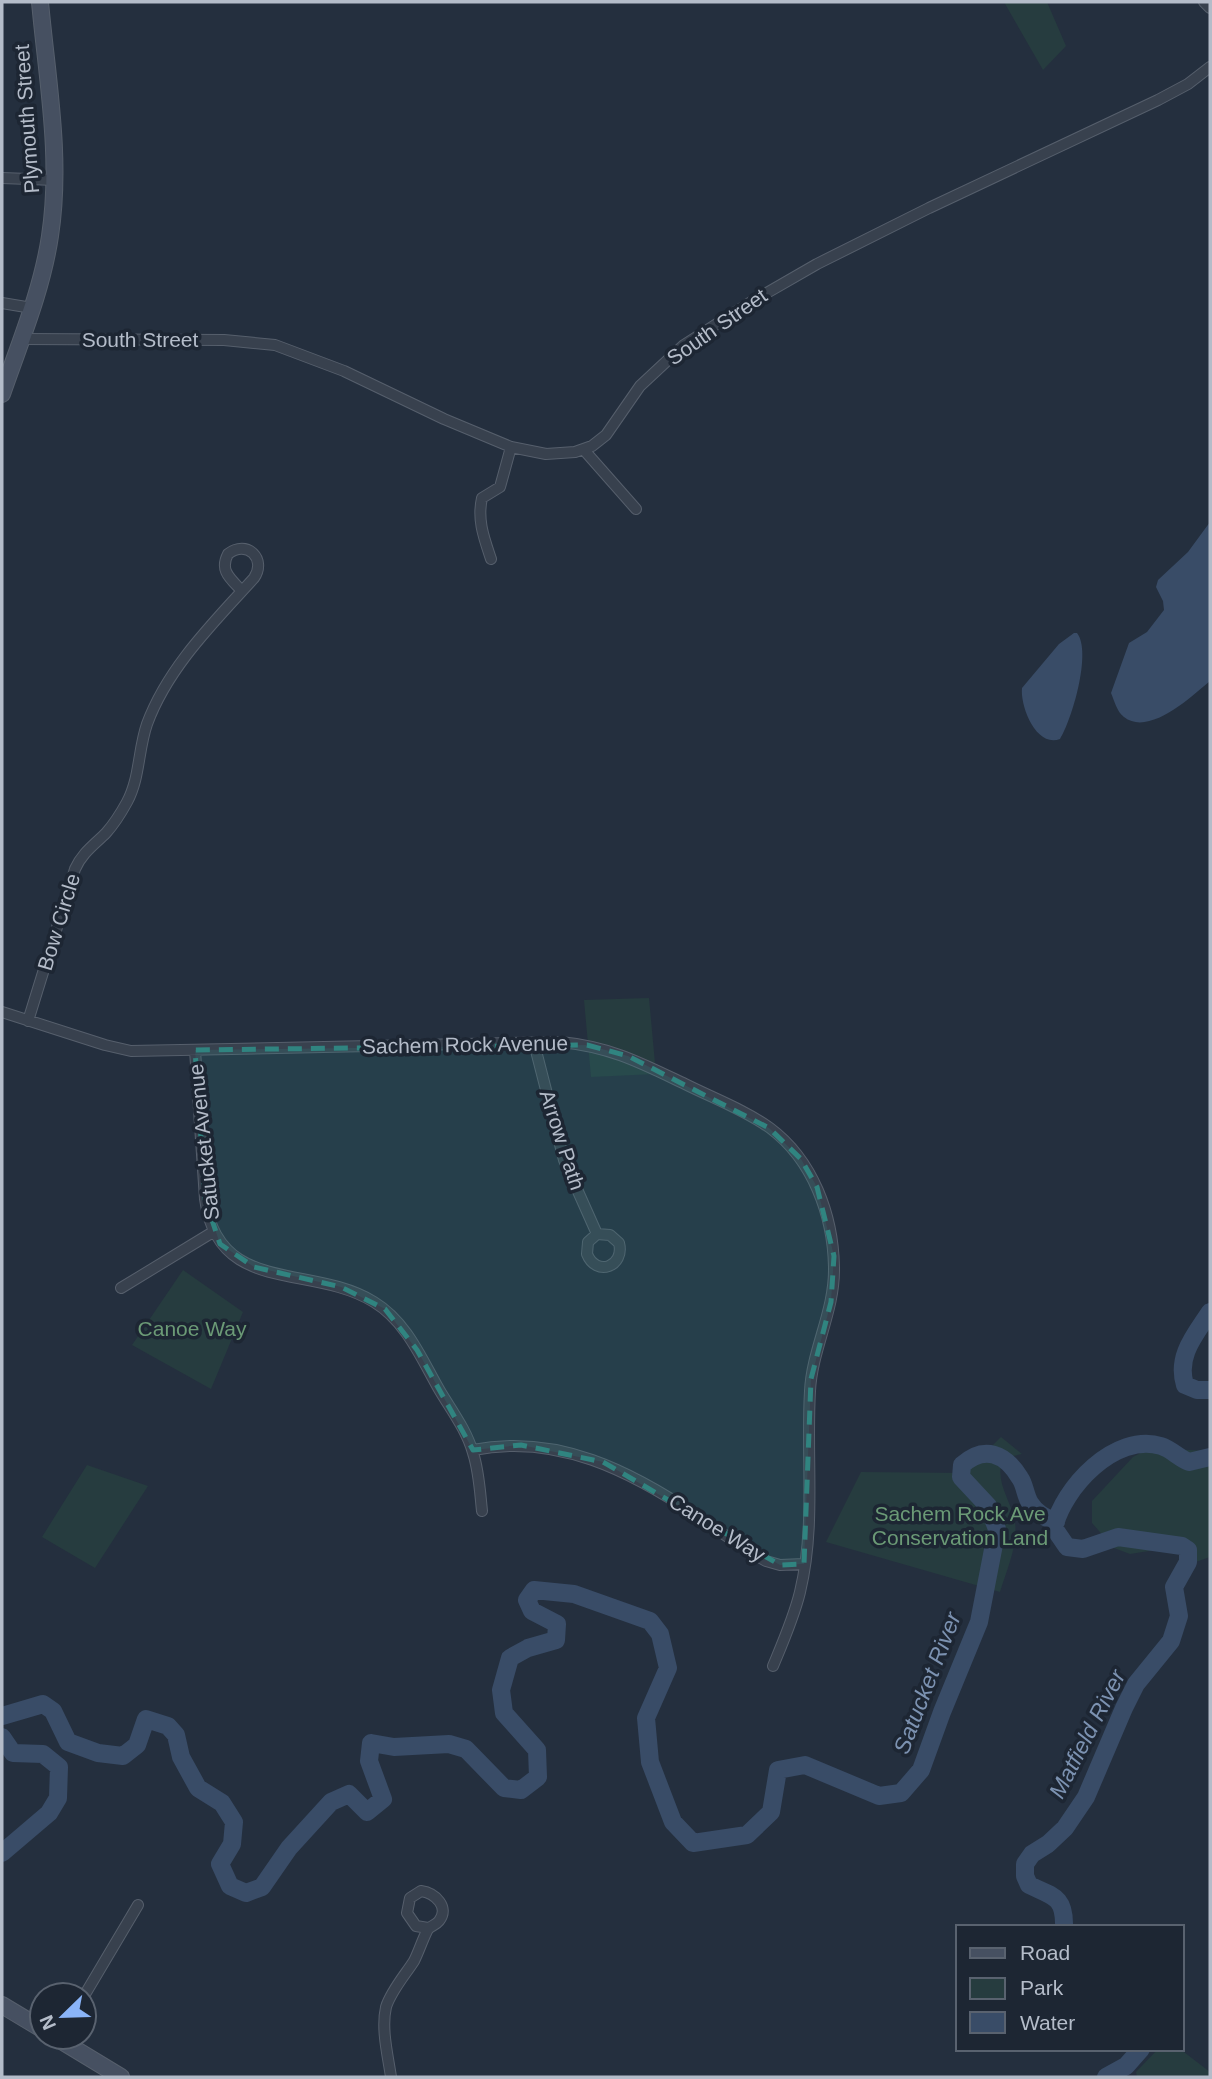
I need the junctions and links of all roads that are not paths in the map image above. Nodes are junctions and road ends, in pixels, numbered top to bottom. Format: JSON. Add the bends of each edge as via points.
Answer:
{"nodes":[{"id":1,"x":40,"y":2,"type":"edge"},
{"id":2,"x":1204,"y":2,"type":"edge"},
{"id":3,"x":1210,"y":8,"type":"edge"},
{"id":4,"x":1210,"y":67,"type":"edge"},
{"id":5,"x":2,"y":178,"type":"edge"},
{"id":6,"x":55,"y":180,"type":"junction"},
{"id":7,"x":2,"y":303,"type":"edge"},
{"id":8,"x":32,"y":308,"type":"junction"},
{"id":9,"x":22,"y":339,"type":"junction"},
{"id":10,"x":2,"y":394,"type":"edge"},
{"id":11,"x":511,"y":447,"type":"junction"},
{"id":12,"x":584,"y":450,"type":"junction"},
{"id":13,"x":636,"y":509,"type":"dead end"},
{"id":14,"x":491,"y":559,"type":"dead end"},
{"id":15,"x":242,"y":590,"type":"dead end"},
{"id":16,"x":2,"y":1012,"type":"edge"},
{"id":17,"x":28,"y":1021,"type":"junction"},
{"id":18,"x":534,"y":1043,"type":"junction"},
{"id":19,"x":195,"y":1050,"type":"junction"},
{"id":20,"x":213,"y":1232,"type":"junction"},
{"id":21,"x":597,"y":1234,"type":"dead end"},
{"id":22,"x":121,"y":1288,"type":"dead end"},
{"id":23,"x":473,"y":1450,"type":"junction"},
{"id":24,"x":482,"y":1511,"type":"dead end"},
{"id":25,"x":804,"y":1564,"type":"junction"},
{"id":26,"x":773,"y":1666,"type":"dead end"},
{"id":27,"x":138,"y":1905,"type":"dead end"},
{"id":28,"x":428,"y":1928,"type":"dead end"},
{"id":29,"x":93,"y":1981,"type":"edge"},
{"id":30,"x":2,"y":2005,"type":"edge"},
{"id":31,"x":28,"y":2021,"type":"edge"},
{"id":32,"x":79,"y":2051,"type":"edge"},
{"id":33,"x":121,"y":2077,"type":"edge"},
{"id":34,"x":391,"y":2077,"type":"edge"}],
"edges":[{"from":1,"to":6,"type":"main road","name":"Plymouth Street"},
{"from":2,"to":3,"type":"street"},
{"from":4,"to":12,"type":"street","name":"South Street","via":[[1158,100],[929,208],[751,302],[669,358],[640,386],[613,428]]},
{"from":5,"to":6,"type":"street"},
{"from":6,"to":8,"type":"main road","name":"Plymouth Street","via":[[50,238]]},
{"from":7,"to":8,"type":"street"},
{"from":8,"to":9,"type":"main road","name":"Plymouth Street"},
{"from":9,"to":10,"type":"main road","name":"Plymouth Street"},
{"from":9,"to":11,"type":"street","name":"South Street","via":[[210,339],[275,345]]},
{"from":11,"to":12,"type":"street","name":"South Street","via":[[546,454]]},
{"from":11,"to":14,"type":"street","via":[[500,487],[482,498],[480,508]]},
{"from":12,"to":13,"type":"street"},
{"from":15,"to":17,"type":"street","name":"Bow Circle","via":[[203,634],[160,698],[143,738],[129,798],[75,869]]},
{"from":16,"to":17,"type":"street","name":"Sachem Rock Avenue"},
{"from":17,"to":19,"type":"street","name":"Sachem Rock Avenue","via":[[118,1049]]},
{"from":18,"to":19,"type":"street","name":"Sachem Rock Avenue"},
{"from":18,"to":21,"type":"street","name":"Arrow Path","via":[[564,1160]]},
{"from":18,"to":25,"type":"street","name":"Sachem Rock Avenue","via":[[580,1044],[615,1052],[743,1113],[791,1148],[817,1186],[830,1230],[834,1279],[811,1379]]},
{"from":19,"to":20,"type":"street","name":"Satucket Avenue","via":[[201,1162]]},
{"from":20,"to":22,"type":"street"},
{"from":20,"to":23,"type":"street","name":"Satucket Avenue","via":[[225,1249],[243,1262],[341,1287],[385,1309],[413,1344]]},
{"from":23,"to":24,"type":"street","name":"Satucket Avenue"},
{"from":23,"to":25,"type":"street","name":"Canoe Way","via":[[521,1446],[587,1456],[631,1475],[766,1560],[780,1565]]},
{"from":25,"to":26,"type":"street","name":"Sachem Rock Avenue","via":[[796,1607]]},
{"from":27,"to":29,"type":"street"},
{"from":28,"to":34,"type":"street","via":[[386,2008]]},
{"from":30,"to":31,"type":"main road"},
{"from":32,"to":33,"type":"main road"}]}
